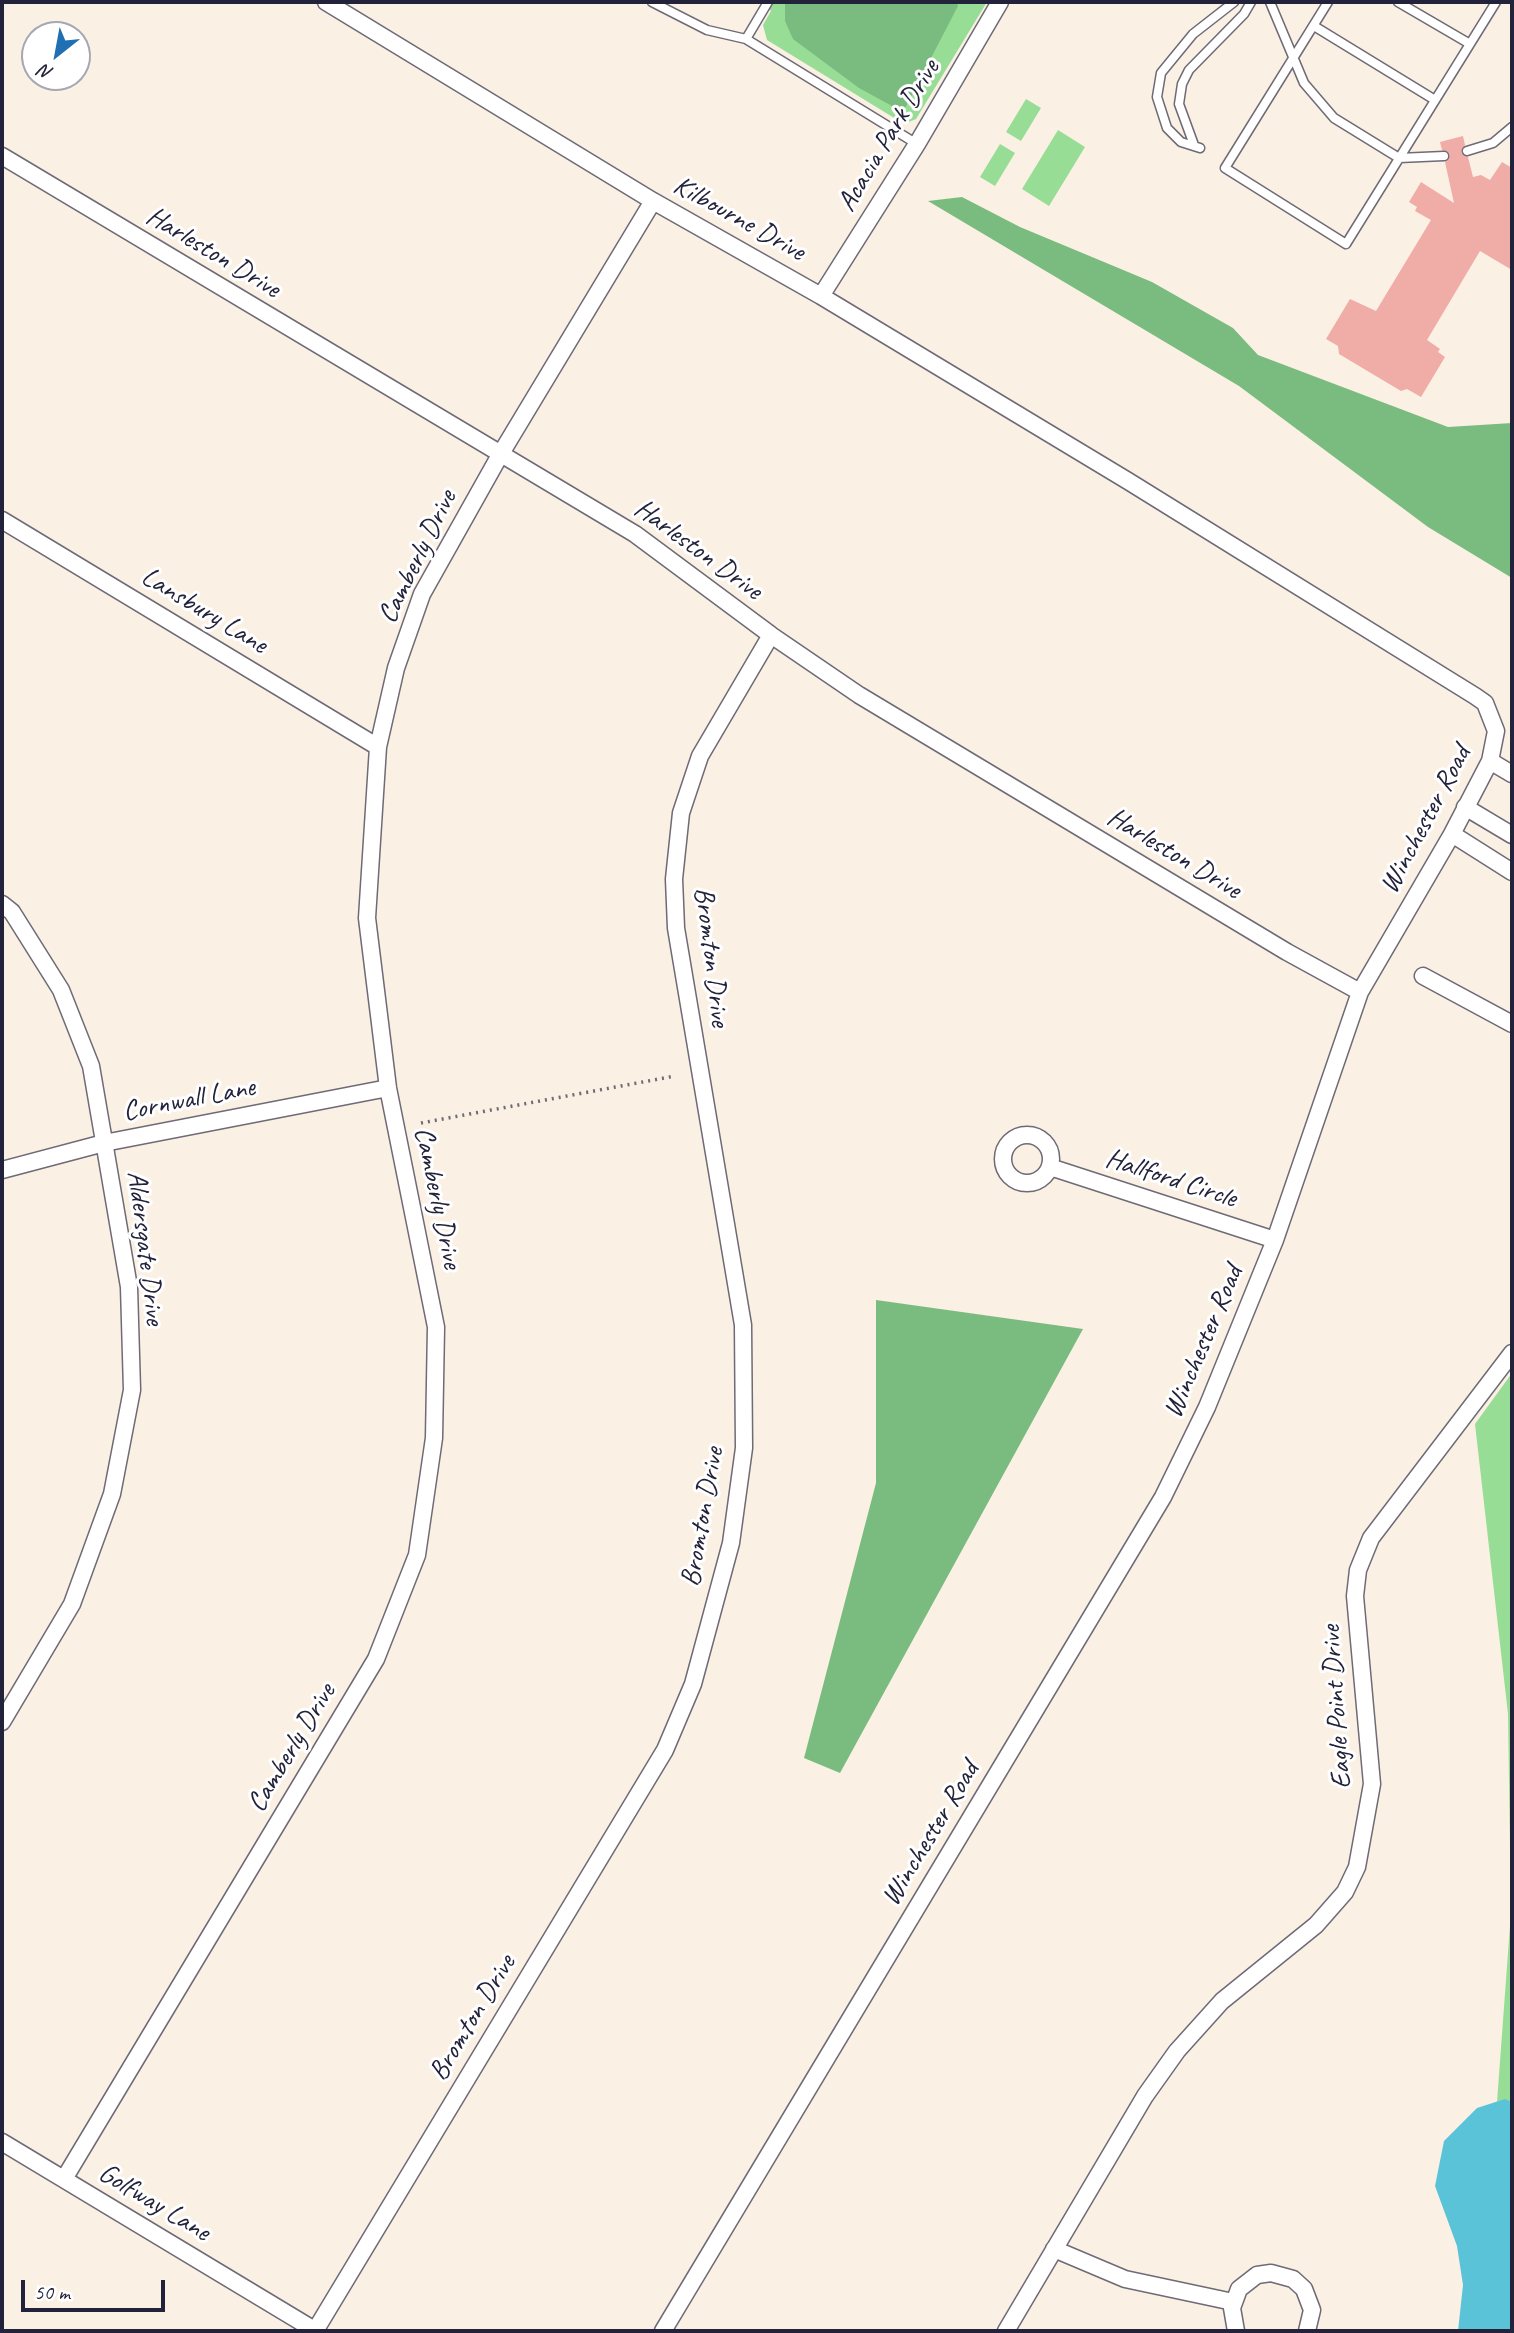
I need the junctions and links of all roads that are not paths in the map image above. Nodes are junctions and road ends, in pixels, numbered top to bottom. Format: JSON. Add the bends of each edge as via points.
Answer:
{"nodes":[{"id":1,"x":326,"y":2,"type":"edge"},
{"id":2,"x":652,"y":2,"type":"edge"},
{"id":3,"x":768,"y":2,"type":"edge"},
{"id":4,"x":1000,"y":2,"type":"edge"},
{"id":5,"x":1234,"y":2,"type":"edge"},
{"id":6,"x":1251,"y":2,"type":"edge"},
{"id":7,"x":1270,"y":2,"type":"edge"},
{"id":8,"x":1328,"y":2,"type":"edge"},
{"id":9,"x":1398,"y":2,"type":"edge"},
{"id":10,"x":1496,"y":2,"type":"edge"},
{"id":11,"x":1314,"y":26,"type":"junction"},
{"id":12,"x":746,"y":39,"type":"junction"},
{"id":13,"x":1470,"y":44,"type":"junction"},
{"id":14,"x":1294,"y":59,"type":"junction"},
{"id":15,"x":1436,"y":100,"type":"junction"},
{"id":16,"x":1512,"y":127,"type":"edge"},
{"id":17,"x":917,"y":144,"type":"junction"},
{"id":18,"x":1467,"y":151,"type":"dead end"},
{"id":19,"x":2,"y":156,"type":"edge"},
{"id":20,"x":1444,"y":156,"type":"dead end"},
{"id":21,"x":1399,"y":158,"type":"junction"},
{"id":22,"x":653,"y":201,"type":"junction"},
{"id":23,"x":821,"y":296,"type":"junction"},
{"id":24,"x":500,"y":455,"type":"junction"},
{"id":25,"x":1128,"y":481,"type":"joint"},
{"id":26,"x":2,"y":520,"type":"edge"},
{"id":27,"x":771,"y":635,"type":"junction"},
{"id":28,"x":378,"y":747,"type":"junction"},
{"id":29,"x":1490,"y":761,"type":"junction"},
{"id":30,"x":1512,"y":775,"type":"edge"},
{"id":31,"x":1465,"y":807,"type":"junction"},
{"id":32,"x":1452,"y":834,"type":"junction"},
{"id":33,"x":1512,"y":835,"type":"edge"},
{"id":34,"x":1512,"y":872,"type":"edge"},
{"id":35,"x":2,"y":904,"type":"edge"},
{"id":36,"x":1423,"y":976,"type":"dead end"},
{"id":37,"x":1360,"y":992,"type":"junction"},
{"id":38,"x":1512,"y":1024,"type":"edge"},
{"id":39,"x":388,"y":1088,"type":"junction"},
{"id":40,"x":104,"y":1143,"type":"junction"},
{"id":41,"x":1050,"y":1167,"type":"dead end"},
{"id":42,"x":2,"y":1170,"type":"edge"},
{"id":43,"x":1275,"y":1240,"type":"junction"},
{"id":44,"x":1512,"y":1353,"type":"edge"},
{"id":45,"x":2,"y":1722,"type":"edge"},
{"id":46,"x":2,"y":2142,"type":"edge"},
{"id":47,"x":64,"y":2179,"type":"junction"},
{"id":48,"x":1054,"y":2249,"type":"junction"},
{"id":49,"x":1233,"y":2302,"type":"junction"},
{"id":50,"x":316,"y":2331,"type":"edge"},
{"id":51,"x":663,"y":2331,"type":"edge"},
{"id":52,"x":1006,"y":2331,"type":"edge"},
{"id":53,"x":1236,"y":2331,"type":"edge"},
{"id":54,"x":1307,"y":2331,"type":"edge"}],
"edges":[{"from":1,"to":22,"type":"street","name":"Kilbourne Drive"},
{"from":2,"to":12,"type":"lane","via":[[707,30]]},
{"from":3,"to":12,"type":"lane"},
{"from":4,"to":17,"type":"street","name":"Acacia Park Drive"},
{"from":5,"to":6,"type":"lane","via":[[1193,34],[1161,73],[1157,97],[1163,120],[1181,142],[1197,147],[1179,104],[1182,84],[1189,70]]},
{"from":7,"to":14,"type":"lane"},
{"from":8,"to":11,"type":"lane"},
{"from":9,"to":13,"type":"lane"},
{"from":10,"to":13,"type":"lane"},
{"from":11,"to":14,"type":"lane"},
{"from":11,"to":15,"type":"lane"},
{"from":12,"to":17,"type":"lane"},
{"from":13,"to":15,"type":"lane"},
{"from":14,"to":21,"type":"lane","via":[[1304,83],[1334,118]]},
{"from":14,"to":21,"type":"lane","via":[[1225,168],[1346,243]]},
{"from":15,"to":21,"type":"lane"},
{"from":16,"to":18,"type":"lane","via":[[1493,142]]},
{"from":17,"to":23,"type":"street","name":"Acacia Park Drive"},
{"from":19,"to":24,"type":"street","name":"Harleston Drive"},
{"from":20,"to":21,"type":"lane"},
{"from":22,"to":23,"type":"street","name":"Kilbourne Drive"},
{"from":22,"to":24,"type":"street","name":"Camberly Drive"},
{"from":23,"to":25,"type":"street","name":"Kilbourne Drive"},
{"from":24,"to":27,"type":"street","name":"Harleston Drive","via":[[635,534]]},
{"from":24,"to":28,"type":"street","name":"Camberly Drive","via":[[422,594],[396,668]]},
{"from":25,"to":29,"type":"street","name":"Winchester Road","via":[[1485,703],[1496,731]]},
{"from":26,"to":28,"type":"street","name":"Lansbury Lane"},
{"from":27,"to":37,"type":"street","name":"Harleston Drive","via":[[883,710]]},
{"from":27,"to":50,"type":"street","name":"Bromton Drive","via":[[700,755],[681,813],[674,879],[676,928],[743,1325],[744,1448],[732,1543],[693,1684],[665,1750]]},
{"from":28,"to":39,"type":"street","name":"Camberly Drive","via":[[367,918]]},
{"from":29,"to":30,"type":"street"},
{"from":29,"to":31,"type":"street","name":"Winchester Road"},
{"from":31,"to":32,"type":"street","name":"Winchester Road"},
{"from":31,"to":33,"type":"street"},
{"from":32,"to":34,"type":"street"},
{"from":32,"to":37,"type":"street","name":"Winchester Road"},
{"from":35,"to":40,"type":"street","name":"Aldersgate Drive","via":[[12,912],[61,990],[91,1066]]},
{"from":36,"to":38,"type":"street"},
{"from":37,"to":43,"type":"street","name":"Winchester Road"},
{"from":39,"to":40,"type":"street","name":"Cornwall Lane"},
{"from":39,"to":47,"type":"street","name":"Camberly Drive","via":[[436,1327],[435,1438],[417,1555],[376,1659]]},
{"from":40,"to":42,"type":"street","name":"Cornwall Lane"},
{"from":40,"to":45,"type":"street","name":"Aldersgate Drive","via":[[129,1287],[132,1390],[112,1494],[72,1604]]},
{"from":41,"to":43,"type":"street","name":"Hallford Circle"},
{"from":43,"to":51,"type":"street","name":"Winchester Road","via":[[1207,1407],[1163,1497]]},
{"from":44,"to":48,"type":"street","name":"Eagle Point Drive","via":[[1371,1538],[1358,1570],[1355,1596],[1372,1784],[1357,1867],[1345,1892],[1316,1925],[1222,2001],[1177,2051]]},
{"from":46,"to":47,"type":"street","name":"Golfway Lane"},
{"from":47,"to":50,"type":"street","name":"Golfway Lane"},
{"from":48,"to":49,"type":"street","via":[[1125,2279]]},
{"from":48,"to":52,"type":"street","name":"Eagle Point Drive"},
{"from":49,"to":53,"type":"street"},
{"from":49,"to":54,"type":"street","via":[[1239,2289],[1257,2275],[1286,2275],[1308,2295],[1312,2310]]}]}
